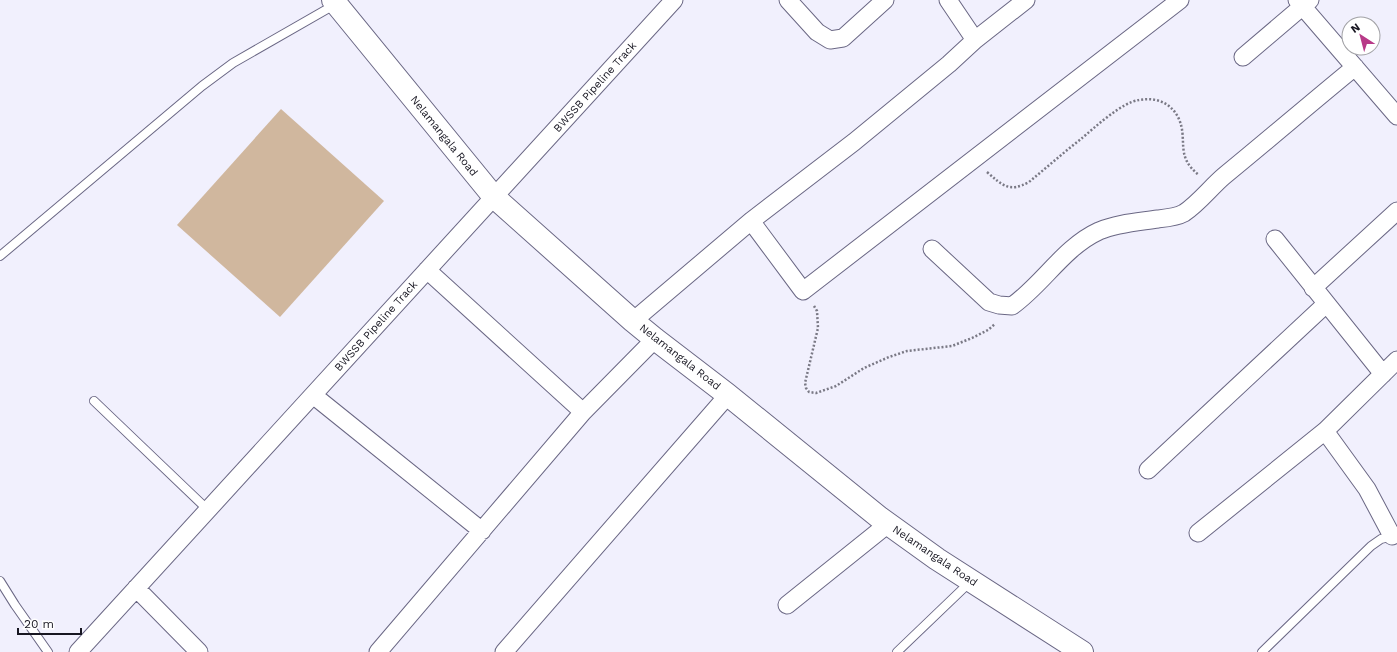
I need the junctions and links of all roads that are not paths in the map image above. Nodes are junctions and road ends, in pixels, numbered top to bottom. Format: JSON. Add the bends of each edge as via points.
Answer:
{"nodes":[{"id":1,"x":674,"y":0,"type":"edge"},
{"id":2,"x":788,"y":0,"type":"edge"},
{"id":3,"x":885,"y":0,"type":"edge"},
{"id":4,"x":948,"y":0,"type":"edge"},
{"id":5,"x":1026,"y":0,"type":"edge"},
{"id":6,"x":1180,"y":0,"type":"edge"},
{"id":7,"x":334,"y":2,"type":"edge"},
{"id":8,"x":1303,"y":2,"type":"edge"},
{"id":9,"x":975,"y":40,"type":"junction"},
{"id":10,"x":1243,"y":57,"type":"dead end"},
{"id":11,"x":1355,"y":67,"type":"junction"},
{"id":12,"x":1397,"y":116,"type":"edge"},
{"id":13,"x":494,"y":197,"type":"junction"},
{"id":14,"x":1397,"y":211,"type":"edge"},
{"id":15,"x":751,"y":221,"type":"junction"},
{"id":16,"x":1275,"y":239,"type":"dead end"},
{"id":17,"x":932,"y":249,"type":"dead end"},
{"id":18,"x":0,"y":256,"type":"edge"},
{"id":19,"x":427,"y":270,"type":"junction"},
{"id":20,"x":1313,"y":288,"type":"junction"},
{"id":21,"x":1326,"y":304,"type":"junction"},
{"id":22,"x":633,"y":321,"type":"junction"},
{"id":23,"x":655,"y":339,"type":"junction"},
{"id":24,"x":1397,"y":360,"type":"edge"},
{"id":25,"x":1383,"y":374,"type":"junction"},
{"id":26,"x":313,"y":395,"type":"junction"},
{"id":27,"x":728,"y":395,"type":"junction"},
{"id":28,"x":94,"y":401,"type":"dead end"},
{"id":29,"x":583,"y":412,"type":"junction"},
{"id":30,"x":1325,"y":431,"type":"junction"},
{"id":31,"x":1148,"y":470,"type":"dead end"},
{"id":32,"x":208,"y":510,"type":"junction"},
{"id":33,"x":888,"y":524,"type":"junction"},
{"id":34,"x":482,"y":531,"type":"junction"},
{"id":35,"x":1198,"y":533,"type":"dead end"},
{"id":36,"x":1394,"y":537,"type":"edge"},
{"id":37,"x":0,"y":581,"type":"edge"},
{"id":38,"x":971,"y":581,"type":"junction"},
{"id":39,"x":136,"y":588,"type":"junction"},
{"id":40,"x":787,"y":605,"type":"dead end"},
{"id":41,"x":1070,"y":649,"type":"edge"},
{"id":42,"x":48,"y":652,"type":"edge"},
{"id":43,"x":78,"y":652,"type":"edge"},
{"id":44,"x":199,"y":652,"type":"edge"},
{"id":45,"x":378,"y":652,"type":"edge"},
{"id":46,"x":504,"y":652,"type":"edge"},
{"id":47,"x":897,"y":652,"type":"edge"},
{"id":48,"x":1262,"y":652,"type":"edge"}],
"edges":[{"from":1,"to":13,"type":"street","name":"BWSSB Pipeline Track"},
{"from":2,"to":3,"type":"street","via":[[817,32],[830,40],[843,38]]},
{"from":4,"to":9,"type":"street"},
{"from":5,"to":9,"type":"street"},
{"from":6,"to":15,"type":"street","via":[[803,291]]},
{"from":7,"to":13,"type":"main road","name":"Nelamangala Road"},
{"from":7,"to":18,"type":"lane","via":[[233,63],[202,86]]},
{"from":8,"to":10,"type":"street"},
{"from":8,"to":11,"type":"street"},
{"from":9,"to":15,"type":"street","via":[[866,132]]},
{"from":11,"to":12,"type":"street"},
{"from":11,"to":17,"type":"street","via":[[1218,181],[1189,210],[1170,218],[1112,226],[1099,231],[1084,240],[1038,281],[1025,297],[1012,306],[989,302]]},
{"from":13,"to":19,"type":"street","name":"BWSSB Pipeline Track"},
{"from":13,"to":22,"type":"main road","name":"Nelamangala Road"},
{"from":14,"to":20,"type":"street"},
{"from":15,"to":22,"type":"street"},
{"from":16,"to":20,"type":"street"},
{"from":19,"to":26,"type":"street","name":"BWSSB Pipeline Track"},
{"from":19,"to":29,"type":"street"},
{"from":20,"to":21,"type":"street"},
{"from":21,"to":25,"type":"street"},
{"from":21,"to":31,"type":"street"},
{"from":22,"to":23,"type":"main road","name":"Nelamangala Road"},
{"from":23,"to":27,"type":"main road","name":"Nelamangala Road"},
{"from":23,"to":29,"type":"street"},
{"from":24,"to":25,"type":"street"},
{"from":25,"to":30,"type":"street"},
{"from":26,"to":32,"type":"street","name":"BWSSB Pipeline Track"},
{"from":26,"to":34,"type":"street"},
{"from":27,"to":33,"type":"main road","name":"Nelamangala Road"},
{"from":27,"to":46,"type":"street"},
{"from":28,"to":32,"type":"lane"},
{"from":29,"to":34,"type":"street"},
{"from":30,"to":35,"type":"street"},
{"from":30,"to":36,"type":"street","via":[[1367,489]]},
{"from":32,"to":39,"type":"street","name":"BWSSB Pipeline Track"},
{"from":33,"to":38,"type":"main road","name":"Nelamangala Road"},
{"from":33,"to":40,"type":"street"},
{"from":34,"to":45,"type":"street"},
{"from":36,"to":48,"type":"lane","via":[[1381,539],[1371,546]]},
{"from":37,"to":42,"type":"lane"},
{"from":38,"to":41,"type":"main road","name":"Nelamangala Road"},
{"from":38,"to":47,"type":"lane"},
{"from":39,"to":43,"type":"street","name":"BWSSB Pipeline Track"},
{"from":39,"to":44,"type":"street"}]}
